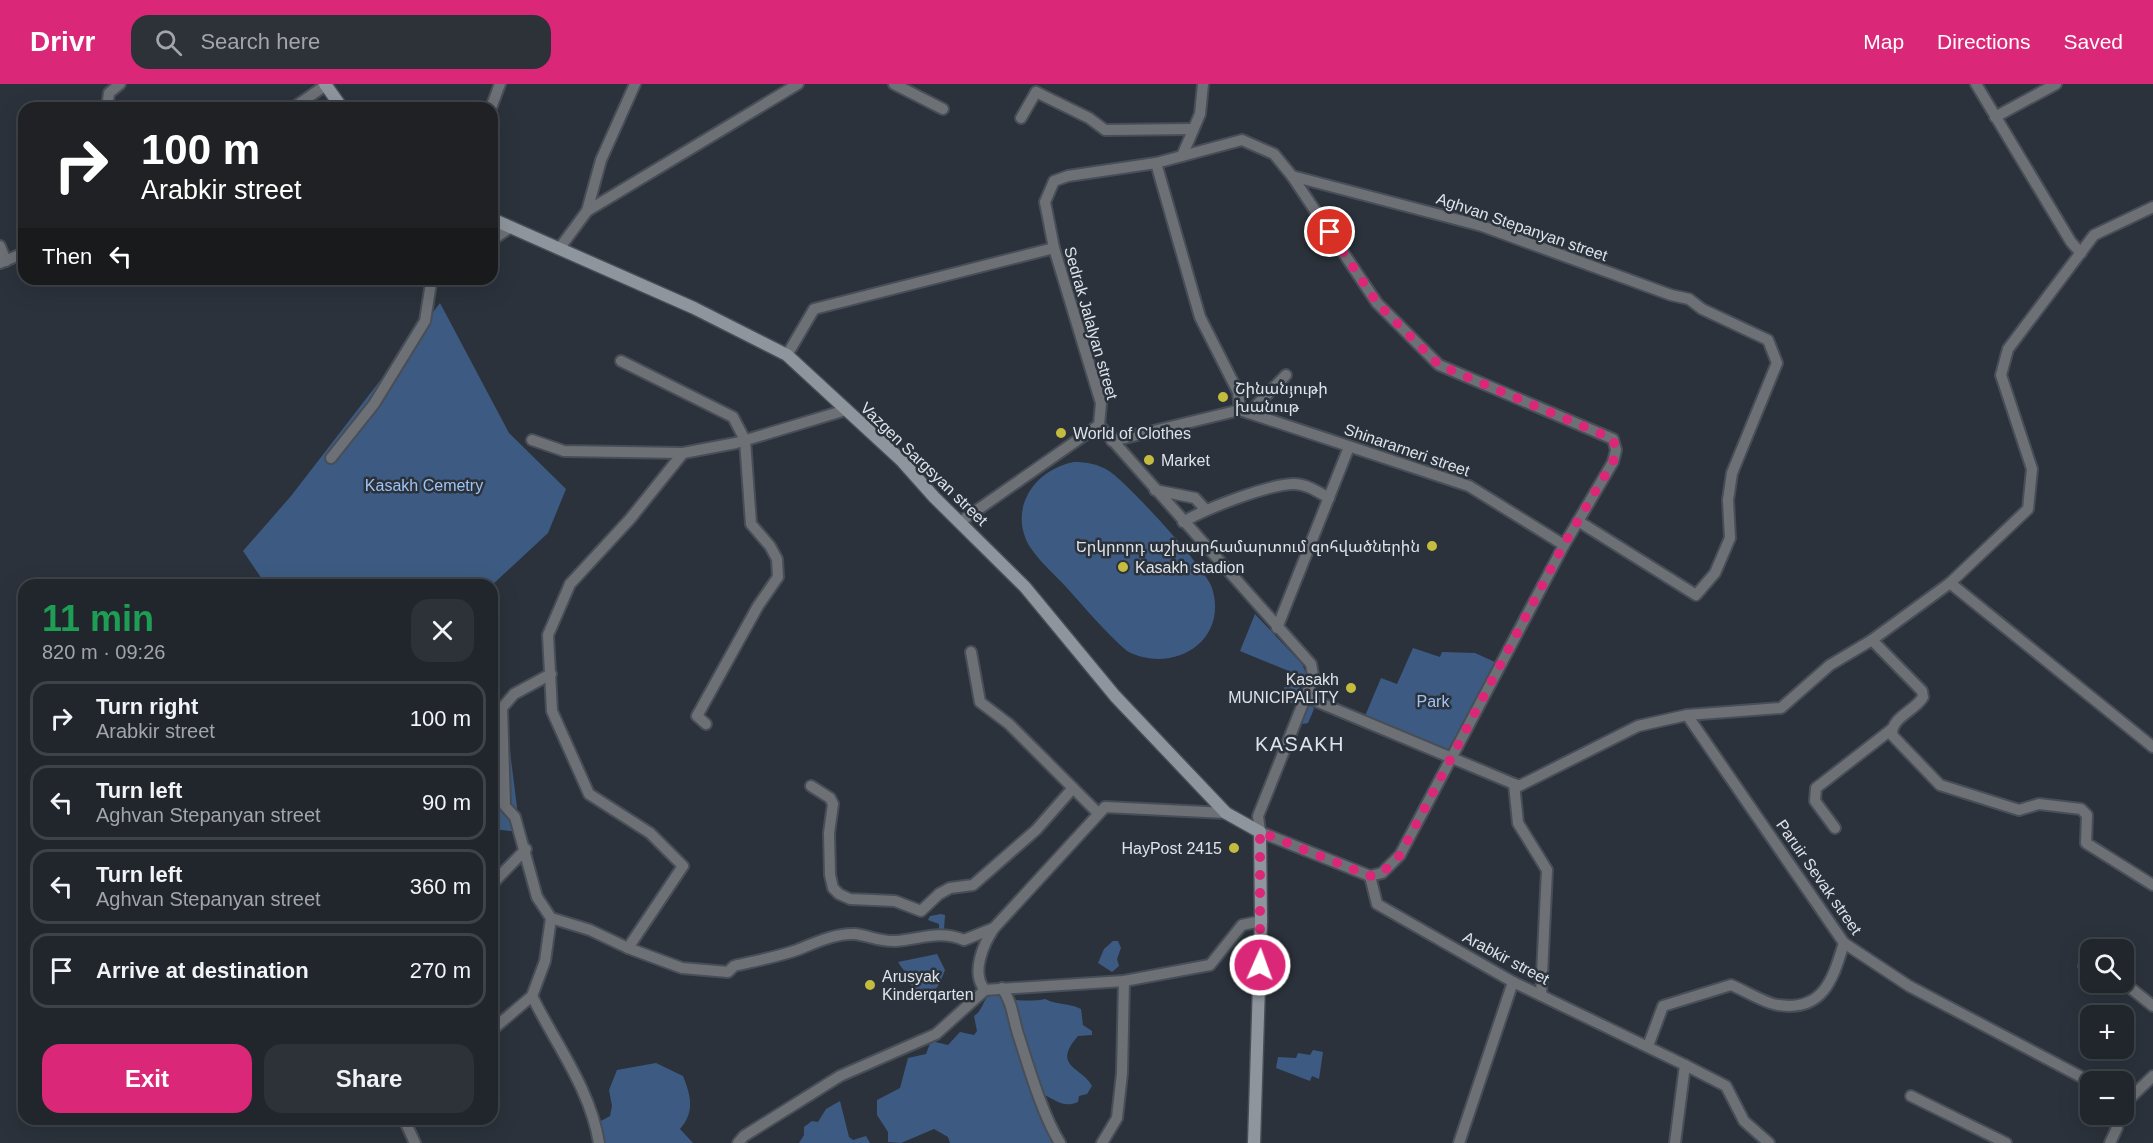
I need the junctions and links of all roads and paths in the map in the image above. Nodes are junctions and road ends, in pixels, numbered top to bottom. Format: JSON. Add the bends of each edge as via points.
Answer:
{"nodes":[{"id":1,"x":120,"y":84,"type":"edge"},
{"id":2,"x":325,"y":84,"type":"edge"},
{"id":3,"x":500,"y":84,"type":"edge"},
{"id":4,"x":635,"y":84,"type":"edge"},
{"id":5,"x":798,"y":84,"type":"edge"},
{"id":6,"x":894,"y":84,"type":"edge"},
{"id":7,"x":1203,"y":84,"type":"edge"},
{"id":8,"x":1976,"y":84,"type":"edge"},
{"id":9,"x":2056,"y":84,"type":"edge"},
{"id":10,"x":108,"y":102,"type":"edge"},
{"id":11,"x":301,"y":102,"type":"edge"},
{"id":12,"x":338,"y":102,"type":"edge"},
{"id":13,"x":493,"y":102,"type":"edge"},
{"id":14,"x":943,"y":109,"type":"dead end"},
{"id":15,"x":1995,"y":117,"type":"junction"},
{"id":16,"x":1021,"y":118,"type":"dead end"},
{"id":17,"x":1193,"y":129,"type":"junction"},
{"id":18,"x":1182,"y":156,"type":"junction"},
{"id":19,"x":1156,"y":163,"type":"junction"},
{"id":20,"x":1292,"y":176,"type":"junction"},
{"id":21,"x":2153,"y":207,"type":"edge"},
{"id":22,"x":587,"y":211,"type":"junction"},
{"id":23,"x":498,"y":222,"type":"edge"},
{"id":24,"x":510,"y":227,"type":"junction"},
{"id":25,"x":498,"y":236,"type":"edge"},
{"id":26,"x":0,"y":246,"type":"edge"},
{"id":27,"x":1054,"y":248,"type":"junction"},
{"id":28,"x":559,"y":249,"type":"junction"},
{"id":29,"x":2081,"y":253,"type":"junction"},
{"id":30,"x":18,"y":256,"type":"edge"},
{"id":31,"x":3,"y":262,"type":"edge"},
{"id":32,"x":431,"y":285,"type":"edge"},
{"id":33,"x":788,"y":354,"type":"junction"},
{"id":34,"x":621,"y":361,"type":"dead end"},
{"id":35,"x":1286,"y":375,"type":"dead end"},
{"id":36,"x":846,"y":410,"type":"junction"},
{"id":37,"x":1245,"y":411,"type":"junction"},
{"id":38,"x":1099,"y":425,"type":"junction"},
{"id":39,"x":532,"y":440,"type":"dead end"},
{"id":40,"x":745,"y":440,"type":"junction"},
{"id":41,"x":1112,"y":441,"type":"junction"},
{"id":42,"x":1349,"y":447,"type":"junction"},
{"id":43,"x":683,"y":453,"type":"junction"},
{"id":44,"x":331,"y":458,"type":"dead end"},
{"id":45,"x":1154,"y":489,"type":"junction"},
{"id":46,"x":1329,"y":498,"type":"junction"},
{"id":47,"x":1205,"y":509,"type":"junction"},
{"id":48,"x":1578,"y":521,"type":"junction"},
{"id":49,"x":960,"y":522,"type":"junction"},
{"id":50,"x":1183,"y":522,"type":"junction"},
{"id":51,"x":1564,"y":544,"type":"junction"},
{"id":52,"x":1950,"y":583,"type":"junction"},
{"id":53,"x":1277,"y":628,"type":"junction"},
{"id":54,"x":1872,"y":640,"type":"junction"},
{"id":55,"x":971,"y":652,"type":"dead end"},
{"id":56,"x":551,"y":674,"type":"junction"},
{"id":57,"x":1306,"y":697,"type":"junction"},
{"id":58,"x":1687,"y":715,"type":"junction"},
{"id":59,"x":706,"y":724,"type":"dead end"},
{"id":60,"x":1892,"y":729,"type":"junction"},
{"id":61,"x":2153,"y":747,"type":"edge"},
{"id":62,"x":1452,"y":758,"type":"junction"},
{"id":63,"x":1514,"y":784,"type":"junction"},
{"id":64,"x":811,"y":786,"type":"dead end"},
{"id":65,"x":1073,"y":788,"type":"junction"},
{"id":66,"x":1098,"y":813,"type":"junction"},
{"id":67,"x":1226,"y":813,"type":"junction"},
{"id":68,"x":1835,"y":828,"type":"dead end"},
{"id":69,"x":1260,"y":832,"type":"junction"},
{"id":70,"x":525,"y":849,"type":"junction"},
{"id":71,"x":1370,"y":876,"type":"junction"},
{"id":72,"x":498,"y":878,"type":"edge"},
{"id":73,"x":2153,"y":885,"type":"edge"},
{"id":74,"x":551,"y":918,"type":"junction"},
{"id":75,"x":1261,"y":921,"type":"junction"},
{"id":76,"x":994,"y":928,"type":"junction"},
{"id":77,"x":1844,"y":943,"type":"junction"},
{"id":78,"x":628,"y":948,"type":"junction"},
{"id":79,"x":1124,"y":981,"type":"junction"},
{"id":80,"x":1513,"y":982,"type":"junction"},
{"id":81,"x":1002,"y":988,"type":"junction"},
{"id":82,"x":985,"y":990,"type":"junction"},
{"id":83,"x":2134,"y":991,"type":"edge"},
{"id":84,"x":1541,"y":994,"type":"junction"},
{"id":85,"x":532,"y":996,"type":"junction"},
{"id":86,"x":2153,"y":1006,"type":"edge"},
{"id":87,"x":498,"y":1025,"type":"edge"},
{"id":88,"x":1648,"y":1046,"type":"junction"},
{"id":89,"x":1685,"y":1065,"type":"junction"},
{"id":90,"x":2080,"y":1076,"type":"edge"},
{"id":91,"x":2153,"y":1076,"type":"edge"},
{"id":92,"x":2134,"y":1094,"type":"edge"},
{"id":93,"x":1911,"y":1096,"type":"dead end"},
{"id":94,"x":407,"y":1125,"type":"edge"},
{"id":95,"x":2116,"y":1125,"type":"edge"},
{"id":96,"x":415,"y":1143,"type":"edge"},
{"id":97,"x":599,"y":1143,"type":"edge"},
{"id":98,"x":738,"y":1143,"type":"edge"},
{"id":99,"x":1060,"y":1143,"type":"edge"},
{"id":100,"x":1102,"y":1143,"type":"edge"},
{"id":101,"x":1254,"y":1143,"type":"edge"},
{"id":102,"x":1460,"y":1143,"type":"edge"},
{"id":103,"x":1675,"y":1143,"type":"edge"},
{"id":104,"x":1769,"y":1143,"type":"edge"},
{"id":105,"x":2006,"y":1143,"type":"edge"},
{"id":106,"x":2110,"y":1143,"type":"edge"}],
"edges":[{"from":1,"to":10,"type":"street","via":[[109,93]]},
{"from":2,"to":11,"type":"street"},
{"from":2,"to":12,"type":"street"},
{"from":3,"to":13,"type":"street"},
{"from":4,"to":22,"type":"street","via":[[601,160]]},
{"from":5,"to":22,"type":"street"},
{"from":6,"to":14,"type":"street"},
{"from":7,"to":17,"type":"street","via":[[1200,114]]},
{"from":8,"to":15,"type":"street"},
{"from":9,"to":15,"type":"street"},
{"from":15,"to":29,"type":"street"},
{"from":16,"to":17,"type":"street","via":[[1036,92],[1105,130]]},
{"from":17,"to":18,"type":"street"},
{"from":18,"to":19,"type":"street"},
{"from":18,"to":20,"type":"street","via":[[1242,140],[1274,154]]},
{"from":19,"to":27,"type":"street","name":"Sedrak Jalalyan street","via":[[1054,181],[1045,202]]},
{"from":19,"to":37,"type":"street","via":[[1200,317]]},
{"from":20,"to":48,"type":"street","via":[[1377,303],[1439,365],[1613,439],[1613,462]]},
{"from":20,"to":48,"type":"street","name":"Aghvan Stepanyan street","via":[[1482,226],[1689,299],[1768,340],[1777,363],[1732,473],[1728,500],[1730,538],[1715,573],[1696,595]]},
{"from":21,"to":29,"type":"street","via":[[2094,235]]},
{"from":22,"to":28,"type":"street"},
{"from":23,"to":24,"type":"street","name":"Vazgen Sargsyan street"},
{"from":24,"to":25,"type":"street"},
{"from":24,"to":28,"type":"street","name":"Vazgen Sargsyan street"},
{"from":26,"to":31,"type":"street"},
{"from":27,"to":33,"type":"street","via":[[814,309]]},
{"from":27,"to":38,"type":"street","name":"Sedrak Jalalyan street","via":[[1101,403]]},
{"from":28,"to":33,"type":"street","name":"Vazgen Sargsyan street"},
{"from":29,"to":52,"type":"street","via":[[2008,349],[2001,375],[2032,469],[2028,509]]},
{"from":30,"to":31,"type":"street"},
{"from":32,"to":44,"type":"street","via":[[425,321],[374,404]]},
{"from":33,"to":36,"type":"street","name":"Vazgen Sargsyan street"},
{"from":34,"to":40,"type":"street","via":[[733,417]]},
{"from":35,"to":37,"type":"street"},
{"from":36,"to":40,"type":"street"},
{"from":36,"to":49,"type":"street","name":"Vazgen Sargsyan street","via":[[901,459]]},
{"from":37,"to":41,"type":"street"},
{"from":37,"to":42,"type":"street","name":"Shinararneri street"},
{"from":38,"to":41,"type":"street","name":"Sedrak Jalalyan street"},
{"from":38,"to":49,"type":"street"},
{"from":39,"to":43,"type":"street","via":[[564,451]]},
{"from":40,"to":43,"type":"street"},
{"from":40,"to":59,"type":"street","via":[[751,524],[777,559],[778,577],[697,716]]},
{"from":41,"to":45,"type":"street","name":"Sedrak Jalalyan street"},
{"from":42,"to":46,"type":"street"},
{"from":42,"to":51,"type":"street","name":"Shinararneri street","via":[[1469,486]]},
{"from":43,"to":56,"type":"street","via":[[570,584],[548,635]]},
{"from":45,"to":47,"type":"street","via":[[1195,498]]},
{"from":45,"to":50,"type":"street","name":"Sedrak Jalalyan street"},
{"from":46,"to":47,"type":"street","via":[[1305,486],[1286,485]]},
{"from":46,"to":53,"type":"street"},
{"from":47,"to":50,"type":"street"},
{"from":48,"to":51,"type":"street"},
{"from":49,"to":67,"type":"street","name":"Vazgen Sargsyan street","via":[[1038,602],[1115,696]]},
{"from":50,"to":53,"type":"street","name":"Sedrak Jalalyan street"},
{"from":51,"to":62,"type":"street"},
{"from":52,"to":54,"type":"street"},
{"from":52,"to":61,"type":"street"},
{"from":53,"to":57,"type":"street","name":"Sedrak Jalalyan street","via":[[1311,664],[1313,675]]},
{"from":54,"to":58,"type":"street","via":[[1830,664],[1781,708]]},
{"from":54,"to":60,"type":"street","via":[[1922,691],[1920,703]]},
{"from":55,"to":65,"type":"street","via":[[980,702],[1009,724]]},
{"from":56,"to":70,"type":"street","via":[[514,694],[502,708],[505,806],[515,817]]},
{"from":56,"to":78,"type":"street","via":[[552,711],[589,794],[650,833],[683,866]]},
{"from":57,"to":62,"type":"street"},
{"from":57,"to":69,"type":"street","name":"Sedrak Jalalyan street","via":[[1258,816]]},
{"from":58,"to":63,"type":"street","via":[[1638,726],[1520,786]]},
{"from":58,"to":77,"type":"street","name":"Paruir Sevak street"},
{"from":60,"to":68,"type":"street","via":[[1816,788],[1815,801]]},
{"from":60,"to":73,"type":"street","via":[[1892,735],[1940,785],[2019,810],[2039,804],[2081,809],[2087,815],[2086,843]]},
{"from":62,"to":63,"type":"street"},
{"from":62,"to":71,"type":"street","via":[[1400,855],[1382,873]]},
{"from":63,"to":84,"type":"street","via":[[1518,823],[1548,870]]},
{"from":64,"to":65,"type":"street","via":[[833,804],[829,844],[833,888],[850,899],[895,901],[921,911],[950,888],[973,885],[1036,830]]},
{"from":65,"to":66,"type":"street"},
{"from":66,"to":67,"type":"street","via":[[1105,807]]},
{"from":66,"to":76,"type":"street"},
{"from":67,"to":69,"type":"street","name":"Vazgen Sargsyan street"},
{"from":69,"to":71,"type":"street"},
{"from":69,"to":75,"type":"street"},
{"from":70,"to":72,"type":"street"},
{"from":70,"to":74,"type":"street","via":[[537,897]]},
{"from":71,"to":80,"type":"street","name":"Arabkir street","via":[[1377,904]]},
{"from":74,"to":78,"type":"street"},
{"from":74,"to":85,"type":"street","via":[[545,961]]},
{"from":75,"to":79,"type":"street","via":[[1242,926],[1210,965]]},
{"from":75,"to":101,"type":"street"},
{"from":76,"to":78,"type":"street","via":[[964,940],[936,934],[898,941],[879,941],[855,934],[837,936],[734,966],[728,972],[682,968]]},
{"from":76,"to":82,"type":"street","via":[[979,967]]},
{"from":77,"to":88,"type":"street","via":[[1832,982],[1821,995],[1801,1005],[1777,1005],[1731,985],[1662,1006]]},
{"from":77,"to":90,"type":"street","name":"Paruir Sevak street","via":[[1909,986]]},
{"from":79,"to":81,"type":"street"},
{"from":79,"to":100,"type":"street","via":[[1117,1118]]},
{"from":80,"to":84,"type":"street","name":"Arabkir street"},
{"from":80,"to":102,"type":"street"},
{"from":81,"to":82,"type":"street"},
{"from":81,"to":99,"type":"street","via":[[1012,1006],[1047,1118]]},
{"from":82,"to":98,"type":"street","via":[[936,1034],[840,1076]]},
{"from":83,"to":86,"type":"street"},
{"from":84,"to":88,"type":"street","name":"Arabkir street"},
{"from":85,"to":87,"type":"street"},
{"from":85,"to":97,"type":"street","via":[[573,1068]]},
{"from":88,"to":89,"type":"street","name":"Arabkir street"},
{"from":89,"to":103,"type":"street"},
{"from":89,"to":104,"type":"street","name":"Arabkir street","via":[[1726,1086],[1743,1121]]},
{"from":91,"to":92,"type":"street"},
{"from":93,"to":105,"type":"street"},
{"from":94,"to":96,"type":"street"},
{"from":95,"to":106,"type":"street"}]}
